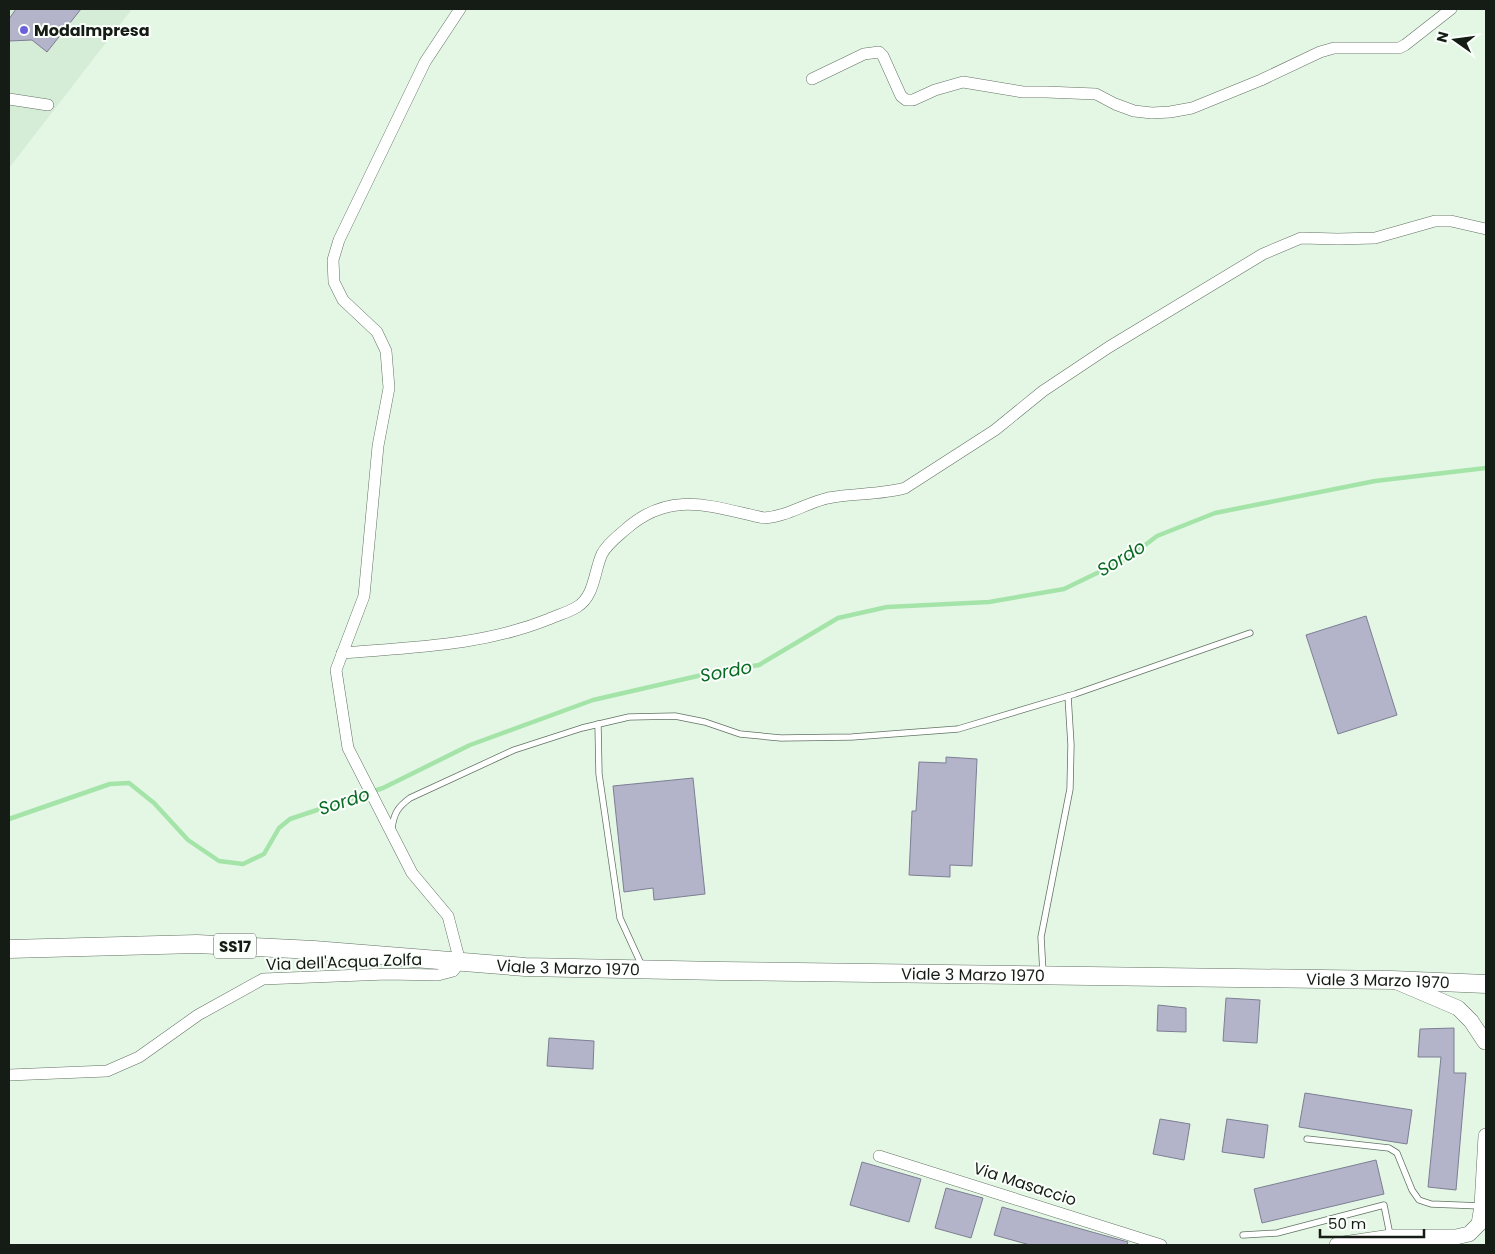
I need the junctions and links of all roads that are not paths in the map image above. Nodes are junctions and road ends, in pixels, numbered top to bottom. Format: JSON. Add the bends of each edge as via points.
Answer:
{"nodes":[{"id":1,"x":460,"y":9,"type":"edge"},
{"id":2,"x":1450,"y":9,"type":"edge"},
{"id":3,"x":812,"y":78,"type":"dead end"},
{"id":4,"x":9,"y":98,"type":"edge"},
{"id":5,"x":48,"y":105,"type":"dead end"},
{"id":6,"x":1486,"y":229,"type":"edge"},
{"id":7,"x":1250,"y":633,"type":"dead end"},
{"id":8,"x":342,"y":653,"type":"junction"},
{"id":9,"x":1068,"y":696,"type":"junction"},
{"id":10,"x":598,"y":724,"type":"junction"},
{"id":11,"x":391,"y":833,"type":"junction"},
{"id":12,"x":9,"y":948,"type":"edge"},
{"id":13,"x":460,"y":962,"type":"junction"},
{"id":14,"x":643,"y":969,"type":"junction"},
{"id":15,"x":1043,"y":976,"type":"junction"},
{"id":16,"x":1392,"y":980,"type":"junction"},
{"id":17,"x":1486,"y":984,"type":"edge"},
{"id":18,"x":1486,"y":1043,"type":"edge"},
{"id":19,"x":9,"y":1075,"type":"edge"},
{"id":20,"x":1486,"y":1136,"type":"edge"},
{"id":21,"x":1308,"y":1139,"type":"dead end"},
{"id":22,"x":879,"y":1156,"type":"dead end"},
{"id":23,"x":1482,"y":1206,"type":"junction"},
{"id":24,"x":1482,"y":1225,"type":"edge"},
{"id":25,"x":1243,"y":1235,"type":"dead end"},
{"id":26,"x":1391,"y":1237,"type":"junction"},
{"id":27,"x":1160,"y":1245,"type":"edge"},
{"id":28,"x":1337,"y":1245,"type":"edge"}],
"edges":[{"from":1,"to":8,"type":"street","via":[[425,62],[339,240],[333,260],[334,282],[343,300],[377,332],[386,351],[389,388],[378,446],[364,596]]},
{"from":2,"to":3,"type":"street","via":[[1399,48],[1334,48],[1192,108],[1170,112],[1134,111],[1096,94],[1023,92],[963,82],[906,100],[900,96],[879,52],[864,54]]},
{"from":4,"to":5,"type":"street"},
{"from":6,"to":8,"type":"street","via":[[1435,221],[1375,238],[1301,238],[1287,243],[1263,254],[1109,347],[1044,391],[995,430],[905,488],[828,498],[774,518],[696,503],[666,505],[633,522],[602,552],[586,601],[576,608],[523,630],[468,642]]},
{"from":7,"to":9,"type":"lane"},
{"from":8,"to":11,"type":"street","via":[[336,670],[348,748]]},
{"from":9,"to":10,"type":"lane","via":[[958,729],[852,737],[781,738],[740,734],[675,716],[629,717]]},
{"from":9,"to":15,"type":"lane","via":[[1070,789],[1041,938]]},
{"from":10,"to":11,"type":"lane","via":[[514,750],[410,798],[395,813]]},
{"from":10,"to":14,"type":"lane","via":[[599,774],[620,918]]},
{"from":11,"to":13,"type":"street","via":[[412,872],[448,916]]},
{"from":12,"to":13,"type":"main road","number":"SS17","via":[[197,944]]},
{"from":13,"to":14,"type":"main road","name":"Viale 3 Marzo 1970","via":[[525,967]]},
{"from":13,"to":19,"type":"street","name":"Via dell'Acqua Zolfa","via":[[453,971],[438,975],[263,979],[198,1015],[139,1057],[107,1071]]},
{"from":14,"to":15,"type":"main road","name":"Viale 3 Marzo 1970"},
{"from":15,"to":16,"type":"main road","name":"Viale 3 Marzo 1970"},
{"from":16,"to":17,"type":"main road","name":"Viale 3 Marzo 1970"},
{"from":16,"to":18,"type":"street","via":[[1458,1008]]},
{"from":20,"to":23,"type":"street"},
{"from":21,"to":23,"type":"lane","via":[[1389,1148],[1397,1153],[1412,1190],[1420,1200],[1431,1204]]},
{"from":22,"to":27,"type":"street","name":"Via Masaccio"},
{"from":23,"to":24,"type":"street"},
{"from":24,"to":26,"type":"street","via":[[1469,1234],[1456,1237]]},
{"from":25,"to":26,"type":"lane","via":[[1278,1233],[1384,1205]]},
{"from":26,"to":28,"type":"street"}]}
